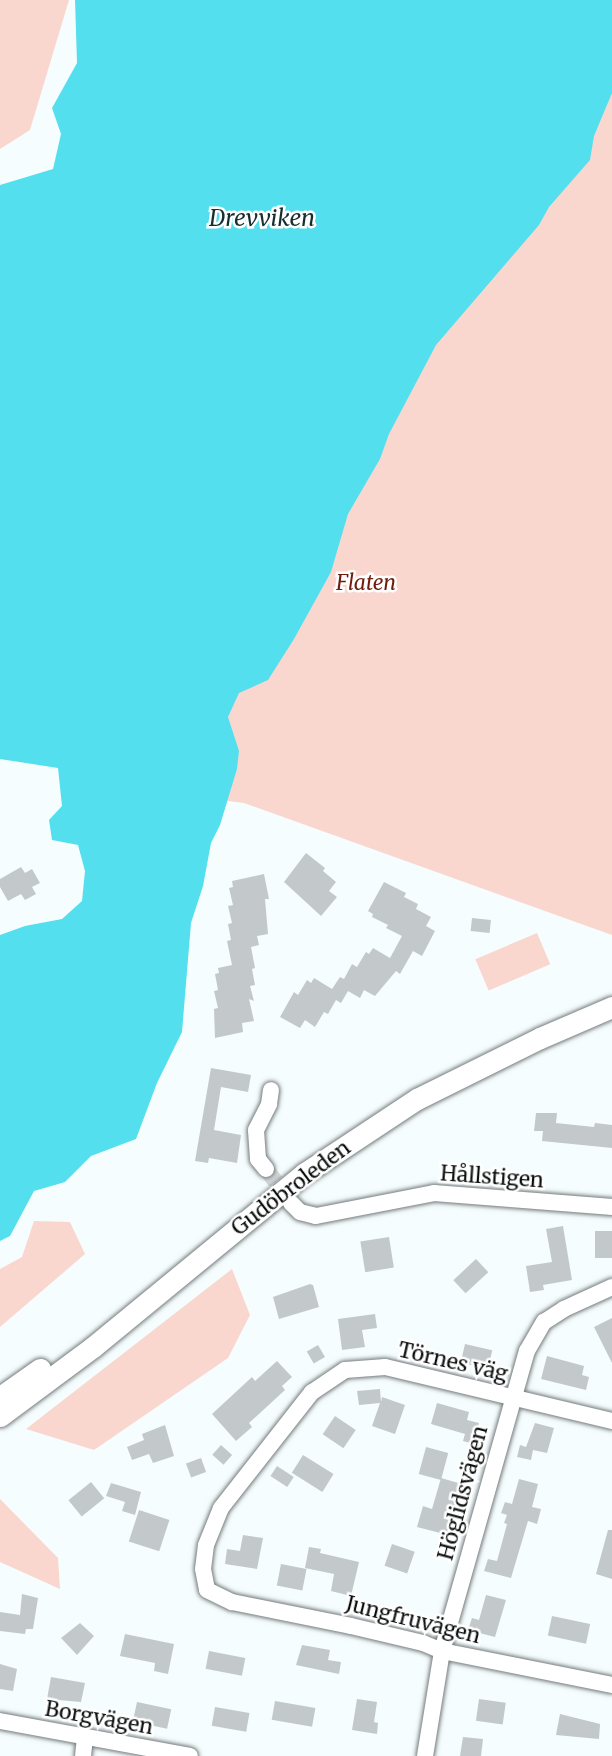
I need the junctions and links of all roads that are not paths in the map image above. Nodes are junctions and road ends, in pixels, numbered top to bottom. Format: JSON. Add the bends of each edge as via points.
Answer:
{"nodes":[{"id":1,"x":612,"y":993,"type":"edge"},
{"id":2,"x":612,"y":1007,"type":"edge"},
{"id":3,"x":271,"y":1090,"type":"dead end"},
{"id":4,"x":266,"y":1169,"type":"tunnel mouth"},
{"id":5,"x":291,"y":1203,"type":"tunnel mouth"},
{"id":6,"x":612,"y":1207,"type":"edge"},
{"id":7,"x":612,"y":1287,"type":"edge"},
{"id":8,"x":0,"y":1397,"type":"edge"},
{"id":9,"x":511,"y":1397,"type":"junction"},
{"id":10,"x":0,"y":1416,"type":"edge"},
{"id":11,"x":612,"y":1421,"type":"edge"},
{"id":12,"x":207,"y":1590,"type":"joint"},
{"id":13,"x":442,"y":1651,"type":"junction"},
{"id":14,"x":612,"y":1685,"type":"edge"},
{"id":15,"x":0,"y":1721,"type":"edge"},
{"id":16,"x":85,"y":1737,"type":"junction"},
{"id":17,"x":83,"y":1756,"type":"edge"},
{"id":18,"x":190,"y":1756,"type":"edge"},
{"id":19,"x":425,"y":1756,"type":"edge"}],
"edges":[{"from":1,"to":8,"type":"main road","name":"Gudöbroleden","via":[[412,1087],[297,1164],[84,1337]]},
{"from":2,"to":10,"type":"main road","name":"Gudöbroleden","via":[[417,1100],[305,1173],[93,1347]]},
{"from":3,"to":4,"type":"street","via":[[256,1130],[258,1159]]},
{"from":5,"to":6,"type":"street","name":"Hållstigen","via":[[300,1212],[316,1216],[434,1193]]},
{"from":7,"to":9,"type":"street","name":"Höglidsvägen","via":[[544,1322],[527,1351]]},
{"from":9,"to":11,"type":"street","name":"Törnes väg"},
{"from":9,"to":12,"type":"street","name":"Törnes väg","via":[[385,1367],[345,1370],[312,1392],[221,1508],[206,1545],[202,1569]]},
{"from":9,"to":13,"type":"street","name":"Höglidsvägen"},
{"from":12,"to":13,"type":"street","name":"Jungfruvägen","via":[[232,1602],[351,1626]]},
{"from":13,"to":14,"type":"street","name":"Jungfruvägen"},
{"from":13,"to":19,"type":"street","name":"Höglidsvägen"},
{"from":15,"to":16,"type":"street","name":"Borgvägen"},
{"from":16,"to":17,"type":"street"},
{"from":16,"to":18,"type":"street","name":"Borgvägen"}]}
